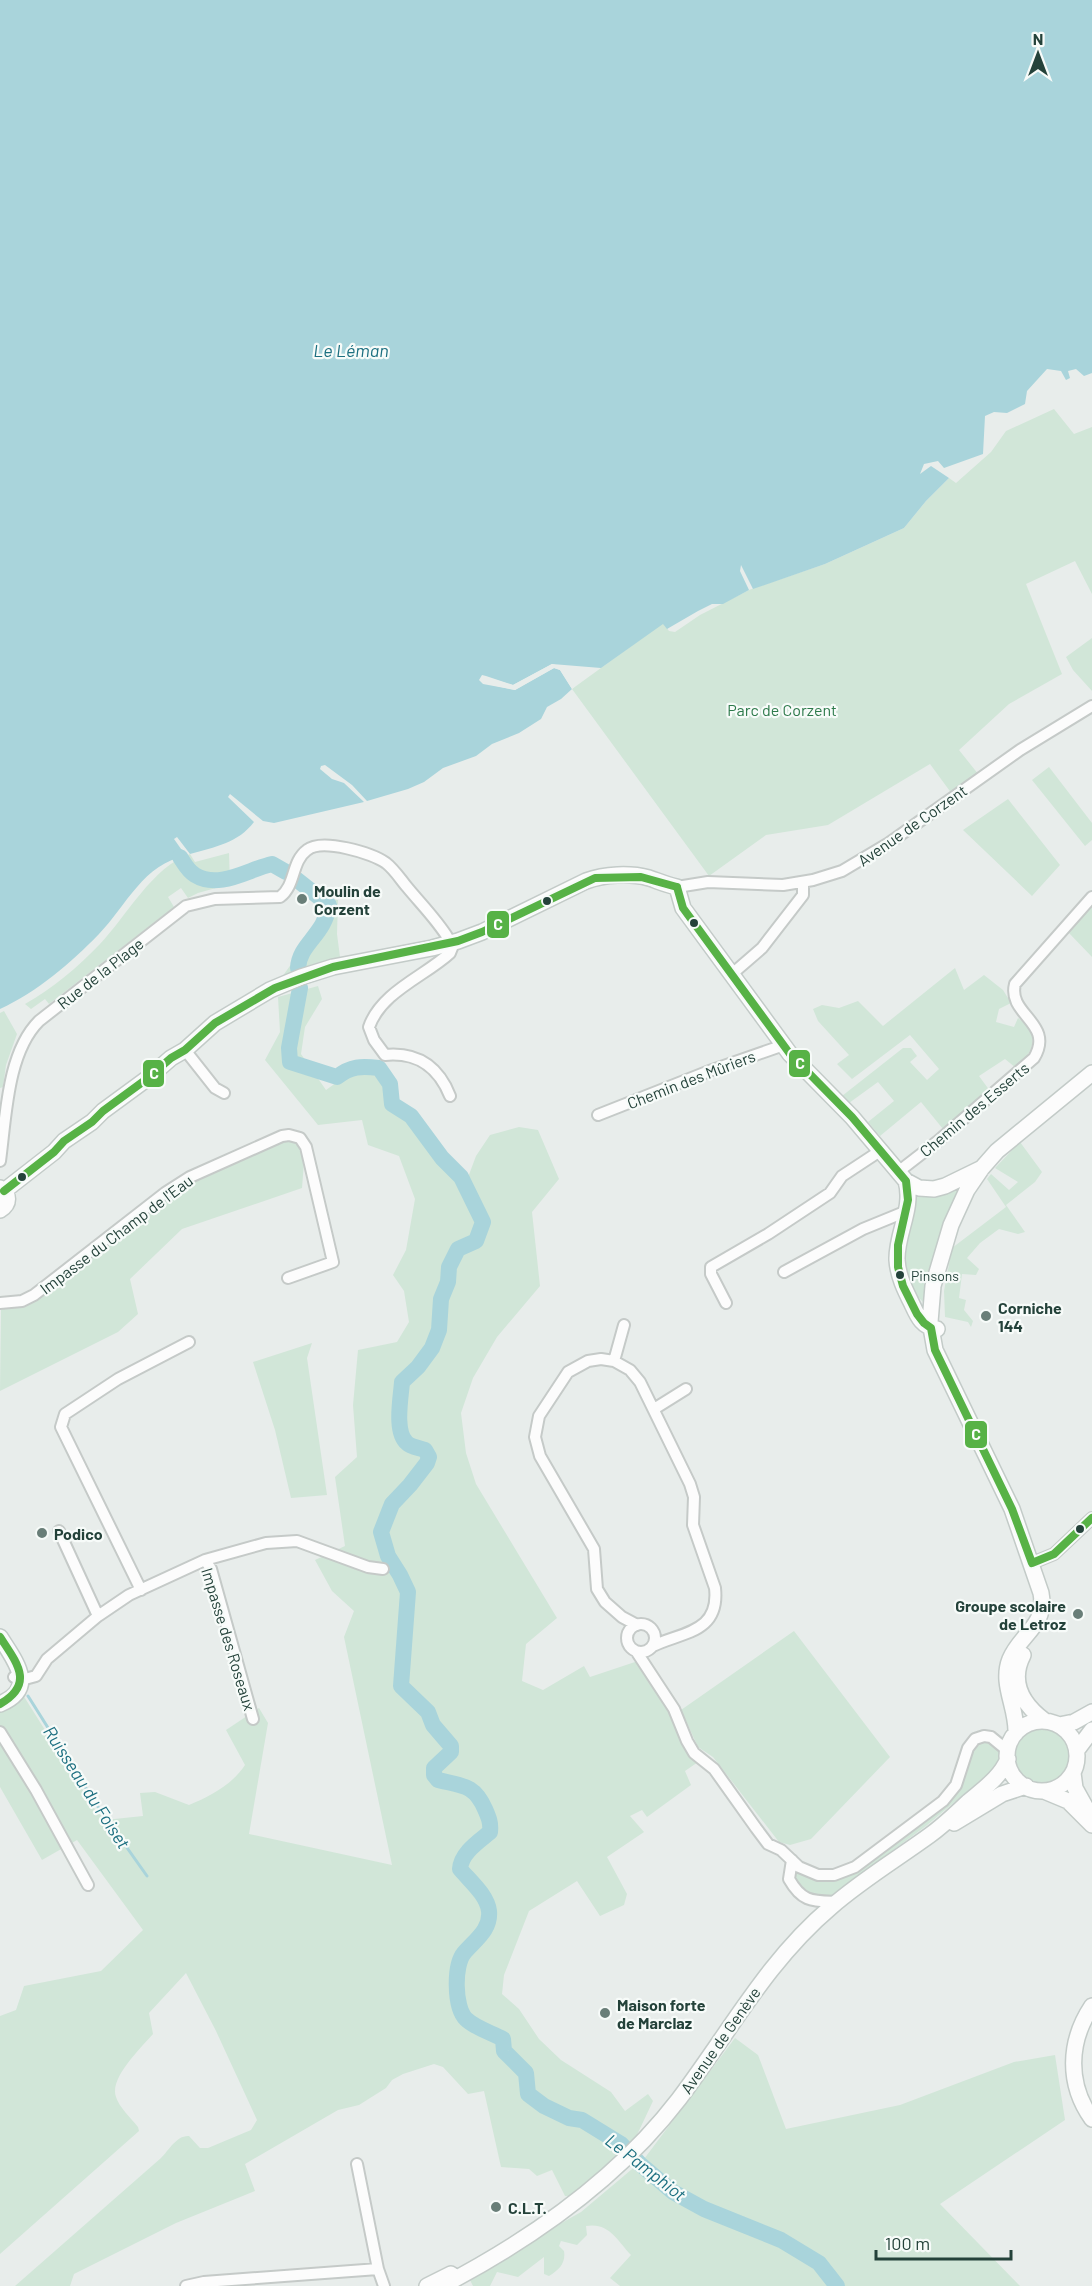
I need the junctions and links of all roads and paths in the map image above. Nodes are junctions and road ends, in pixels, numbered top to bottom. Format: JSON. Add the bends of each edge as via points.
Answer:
{"nodes":[{"id":1,"x":1092,"y":706,"type":"edge"},
{"id":2,"x":803,"y":882,"type":"junction"},
{"id":3,"x":676,"y":887,"type":"junction"},
{"id":4,"x":1092,"y":897,"type":"edge"},
{"id":5,"x":450,"y":943,"type":"junction"},
{"id":6,"x":732,"y":974,"type":"junction"},
{"id":7,"x":784,"y":1045,"type":"junction"},
{"id":8,"x":186,"y":1051,"type":"junction"},
{"id":9,"x":1092,"y":1073,"type":"edge"},
{"id":10,"x":224,"y":1093,"type":"dead end"},
{"id":11,"x":450,"y":1096,"type":"dead end"},
{"id":12,"x":598,"y":1115,"type":"dead end"},
{"id":13,"x":880,"y":1151,"type":"junction"},
{"id":14,"x":0,"y":1159,"type":"edge"},
{"id":15,"x":982,"y":1168,"type":"junction"},
{"id":16,"x":902,"y":1176,"type":"junction"},
{"id":17,"x":2,"y":1189,"type":"edge"},
{"id":18,"x":0,"y":1210,"type":"edge"},
{"id":19,"x":907,"y":1211,"type":"junction"},
{"id":20,"x":784,"y":1272,"type":"dead end"},
{"id":21,"x":288,"y":1278,"type":"dead end"},
{"id":22,"x":0,"y":1303,"type":"edge"},
{"id":23,"x":726,"y":1303,"type":"dead end"},
{"id":24,"x":931,"y":1322,"type":"junction"},
{"id":25,"x":624,"y":1325,"type":"dead end"},
{"id":26,"x":189,"y":1342,"type":"dead end"},
{"id":27,"x":614,"y":1361,"type":"junction"},
{"id":28,"x":686,"y":1389,"type":"dead end"},
{"id":29,"x":654,"y":1409,"type":"junction"},
{"id":30,"x":1092,"y":1518,"type":"edge"},
{"id":31,"x":58,"y":1531,"type":"dead end"},
{"id":32,"x":205,"y":1560,"type":"junction"},
{"id":33,"x":1036,"y":1562,"type":"junction"},
{"id":34,"x":383,"y":1569,"type":"dead end"},
{"id":35,"x":141,"y":1590,"type":"junction"},
{"id":36,"x":98,"y":1616,"type":"junction"},
{"id":37,"x":622,"y":1617,"type":"junction"},
{"id":38,"x":637,"y":1625,"type":"junction"},
{"id":39,"x":653,"y":1631,"type":"junction"},
{"id":40,"x":627,"y":1635,"type":"junction"},
{"id":41,"x":0,"y":1637,"type":"edge"},
{"id":42,"x":672,"y":1639,"type":"junction"},
{"id":43,"x":1026,"y":1644,"type":"junction"},
{"id":44,"x":651,"y":1648,"type":"junction"},
{"id":45,"x":636,"y":1651,"type":"junction"},
{"id":46,"x":647,"y":1665,"type":"junction"},
{"id":47,"x":17,"y":1678,"type":"junction"},
{"id":48,"x":0,"y":1698,"type":"edge"},
{"id":49,"x":0,"y":1704,"type":"edge"},
{"id":50,"x":1092,"y":1712,"type":"edge"},
{"id":51,"x":253,"y":1719,"type":"dead end"},
{"id":52,"x":1052,"y":1723,"type":"junction"},
{"id":53,"x":1092,"y":1730,"type":"edge"},
{"id":54,"x":0,"y":1732,"type":"edge"},
{"id":55,"x":1016,"y":1733,"type":"junction"},
{"id":56,"x":1077,"y":1749,"type":"junction"},
{"id":57,"x":1008,"y":1755,"type":"junction"},
{"id":58,"x":1073,"y":1773,"type":"junction"},
{"id":59,"x":1026,"y":1786,"type":"junction"},
{"id":60,"x":1044,"y":1791,"type":"junction"},
{"id":61,"x":1092,"y":1820,"type":"edge"},
{"id":62,"x":1092,"y":1825,"type":"edge"},
{"id":63,"x":932,"y":1833,"type":"junction"},
{"id":64,"x":792,"y":1860,"type":"junction"},
{"id":65,"x":88,"y":1885,"type":"dead end"},
{"id":66,"x":837,"y":1902,"type":"junction"},
{"id":67,"x":1092,"y":2006,"type":"edge"},
{"id":68,"x":1092,"y":2119,"type":"edge"},
{"id":69,"x":357,"y":2164,"type":"dead end"},
{"id":70,"x":508,"y":2247,"type":"junction"},
{"id":71,"x":378,"y":2269,"type":"junction"},
{"id":72,"x":186,"y":2286,"type":"edge"},
{"id":73,"x":384,"y":2286,"type":"edge"},
{"id":74,"x":427,"y":2286,"type":"edge"},
{"id":75,"x":442,"y":2286,"type":"edge"}],
"edges":[{"from":1,"to":2,"type":"street","name":"Avenue de Corzent","via":[[1020,750],[855,865]]},
{"from":2,"to":3,"type":"street","name":"Avenue de Corzent","via":[[762,886],[708,882]]},
{"from":2,"to":6,"type":"street","via":[[804,893],[762,948]]},
{"from":3,"to":5,"type":"street","via":[[641,877],[595,878],[482,932]]},
{"from":3,"to":6,"type":"street","via":[[681,904]]},
{"from":4,"to":16,"type":"street","name":"Chemin des Esserts","via":[[1015,984],[1014,1001],[1039,1036],[1039,1050],[1034,1058]]},
{"from":5,"to":8,"type":"street","via":[[316,971],[275,988],[215,1023]]},
{"from":5,"to":11,"type":"street","via":[[450,953],[409,981],[369,1027],[385,1055],[401,1054],[426,1063],[444,1081]]},
{"from":5,"to":14,"type":"street","name":"Rue de la Plage","via":[[391,867],[341,848],[316,845],[306,850],[284,893],[275,898],[208,900],[182,908],[39,1021],[27,1035],[16,1058]]},
{"from":6,"to":7,"type":"street"},
{"from":7,"to":12,"type":"street","name":"Chemin des Mûriers"},
{"from":7,"to":13,"type":"street"},
{"from":8,"to":10,"type":"street","via":[[215,1088]]},
{"from":8,"to":17,"type":"street","via":[[171,1058]]},
{"from":9,"to":15,"type":"street","via":[[998,1150]]},
{"from":13,"to":16,"type":"street"},
{"from":13,"to":23,"type":"street","via":[[842,1176],[830,1193],[711,1267]]},
{"from":15,"to":16,"type":"street","via":[[934,1190],[919,1188]]},
{"from":15,"to":24,"type":"street","via":[[957,1209],[940,1259],[932,1291]]},
{"from":16,"to":19,"type":"street","via":[[908,1190]]},
{"from":17,"to":18,"type":"street","via":[[7,1203]]},
{"from":19,"to":20,"type":"street","via":[[863,1229]]},
{"from":19,"to":24,"type":"street","via":[[897,1260],[904,1289]]},
{"from":21,"to":22,"type":"street","name":"Impasse du Champ de l'Eau","via":[[333,1262],[306,1147],[300,1138],[289,1135],[190,1177],[38,1292],[22,1300]]},
{"from":24,"to":33,"type":"street","via":[[935,1350]]},
{"from":25,"to":27,"type":"street"},
{"from":26,"to":35,"type":"street","via":[[118,1379],[65,1414],[61,1427]]},
{"from":27,"to":29,"type":"street","via":[[636,1376]]},
{"from":27,"to":37,"type":"street","via":[[588,1361],[568,1372],[539,1416],[535,1437],[540,1456],[594,1549],[597,1589]]},
{"from":28,"to":29,"type":"street"},
{"from":29,"to":42,"type":"street","via":[[690,1484],[694,1497],[693,1525],[716,1598],[709,1618],[682,1637]]},
{"from":30,"to":33,"type":"street","via":[[1057,1551]]},
{"from":31,"to":36,"type":"street"},
{"from":32,"to":34,"type":"street","via":[[266,1543],[297,1541]]},
{"from":32,"to":35,"type":"street"},
{"from":32,"to":51,"type":"street","name":"Impasse des Roseaux","via":[[211,1569]]},
{"from":33,"to":43,"type":"street","via":[[1049,1596],[1039,1635]]},
{"from":35,"to":36,"type":"street"},
{"from":36,"to":47,"type":"street","via":[[47,1659],[38,1675]]},
{"from":37,"to":38,"type":"street"},
{"from":37,"to":40,"type":"street"},
{"from":38,"to":39,"type":"street","via":[[647,1625]]},
{"from":38,"to":40,"type":"street"},
{"from":39,"to":42,"type":"street"},
{"from":39,"to":44,"type":"street","via":[[655,1640]]},
{"from":40,"to":45,"type":"street","via":[[628,1645]]},
{"from":41,"to":47,"type":"street","via":[[17,1664]]},
{"from":42,"to":44,"type":"street"},
{"from":43,"to":52,"type":"street","via":[[1018,1665],[1018,1686],[1027,1706]]},
{"from":43,"to":55,"type":"street","via":[[1009,1660],[1006,1678]]},
{"from":44,"to":45,"type":"street"},
{"from":44,"to":46,"type":"street"},
{"from":45,"to":46,"type":"street"},
{"from":46,"to":64,"type":"street","via":[[674,1709],[694,1753],[714,1769],[768,1844]]},
{"from":47,"to":48,"type":"street"},
{"from":47,"to":49,"type":"street","via":[[15,1695]]},
{"from":50,"to":52,"type":"street","via":[[1074,1722]]},
{"from":52,"to":55,"type":"street","via":[[1032,1722]]},
{"from":52,"to":56,"type":"street","via":[[1072,1738]]},
{"from":53,"to":56,"type":"street"},
{"from":54,"to":65,"type":"street"},
{"from":55,"to":57,"type":"street"},
{"from":56,"to":58,"type":"street"},
{"from":57,"to":59,"type":"street","via":[[1013,1775]]},
{"from":57,"to":63,"type":"street","name":"Avenue de Genève","via":[[995,1779]]},
{"from":57,"to":64,"type":"street","via":[[991,1737],[975,1739],[948,1797],[855,1867],[834,1875],[818,1875]]},
{"from":58,"to":60,"type":"street","via":[[1060,1786]]},
{"from":58,"to":61,"type":"street","via":[[1075,1788]]},
{"from":59,"to":60,"type":"street"},
{"from":59,"to":63,"type":"street","name":"Avenue de Genève","via":[[1002,1794]]},
{"from":60,"to":62,"type":"street","via":[[1068,1801]]},
{"from":63,"to":66,"type":"street","name":"Avenue de Genève"},
{"from":64,"to":66,"type":"street","via":[[789,1879],[802,1897]]},
{"from":66,"to":70,"type":"street","name":"Avenue de Genève","via":[[777,1961],[663,2120],[629,2156],[552,2220]]},
{"from":67,"to":68,"type":"street","via":[[1079,2031],[1073,2058],[1079,2095]]},
{"from":69,"to":71,"type":"street"},
{"from":70,"to":74,"type":"street","name":"Avenue de Genève"},
{"from":70,"to":75,"type":"street","name":"Avenue de Genève"},
{"from":71,"to":72,"type":"street"},
{"from":71,"to":73,"type":"street"}]}
